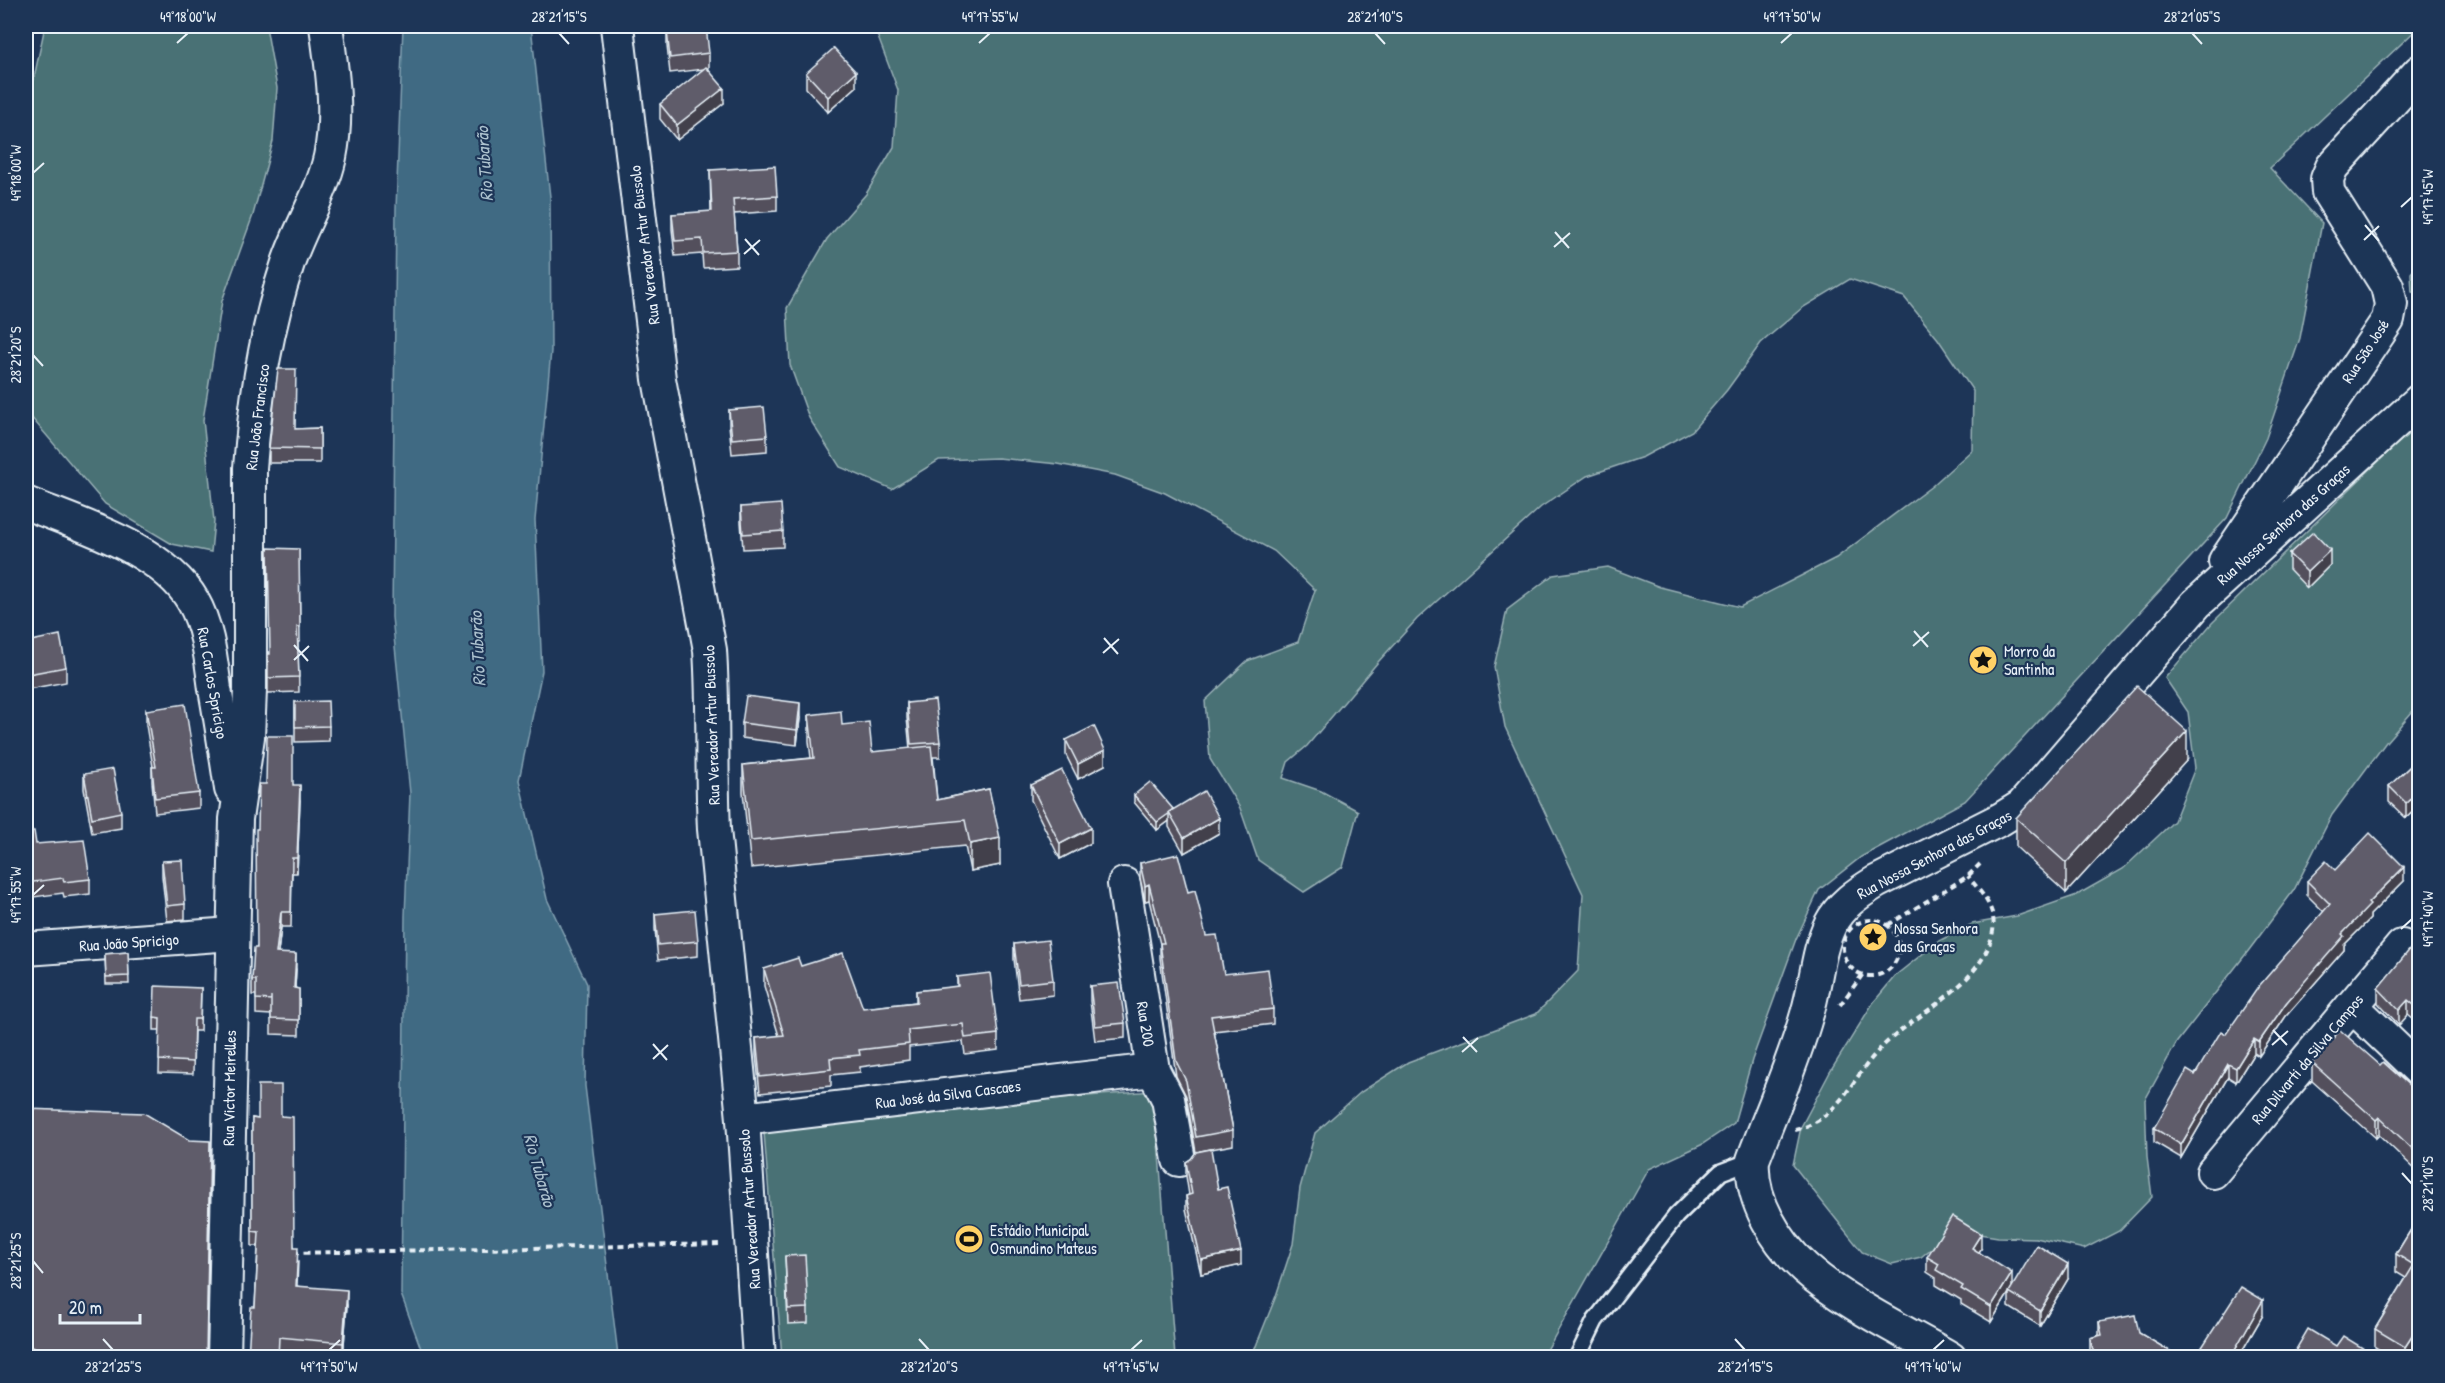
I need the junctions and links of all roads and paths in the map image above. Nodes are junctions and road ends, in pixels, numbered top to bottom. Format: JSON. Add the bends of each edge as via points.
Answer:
{"nodes":[{"id":1,"x":326,"y":26,"type":"edge"},
{"id":2,"x":617,"y":26,"type":"edge"},
{"id":3,"x":2420,"y":71,"type":"edge"},
{"id":4,"x":2420,"y":400,"type":"edge"},
{"id":5,"x":26,"y":503,"type":"edge"},
{"id":6,"x":2196,"y":604,"type":"junction"},
{"id":7,"x":236,"y":819,"type":"junction"},
{"id":8,"x":2001,"y":819,"type":"junction"},
{"id":9,"x":1968,"y":876,"type":"junction"},
{"id":10,"x":1124,"y":884,"type":"dead end"},
{"id":11,"x":1888,"y":925,"type":"junction"},
{"id":12,"x":232,"y":934,"type":"junction"},
{"id":13,"x":2402,"y":946,"type":"dead end"},
{"id":14,"x":26,"y":949,"type":"edge"},
{"id":15,"x":2352,"y":1006,"type":"junction"},
{"id":16,"x":1153,"y":1070,"type":"junction"},
{"id":17,"x":2420,"y":1071,"type":"edge"},
{"id":18,"x":743,"y":1119,"type":"junction"},
{"id":19,"x":1788,"y":1132,"type":"dead end"},
{"id":20,"x":1179,"y":1160,"type":"dead end"},
{"id":21,"x":1753,"y":1160,"type":"junction"},
{"id":22,"x":2212,"y":1172,"type":"dead end"},
{"id":23,"x":751,"y":1244,"type":"junction"},
{"id":24,"x":285,"y":1253,"type":"edge"},
{"id":25,"x":224,"y":1358,"type":"edge"},
{"id":26,"x":759,"y":1358,"type":"edge"},
{"id":27,"x":1577,"y":1358,"type":"edge"},
{"id":28,"x":1950,"y":1358,"type":"edge"}],
"edges":[{"from":1,"to":7,"type":"street","name":"Rua João Francisco","via":[[334,99],[330,158],[289,261],[276,306],[252,437],[250,690],[248,737]]},
{"from":2,"to":18,"type":"street","name":"Rua Vereador Artur Bussolo","via":[[659,379],[710,650],[714,829]]},
{"from":3,"to":6,"type":"street","name":"Rua São José","via":[[2332,167],[2327,179],[2328,192],[2387,286],[2391,304],[2388,320]]},
{"from":4,"to":6,"type":"street","name":"Rua Nossa Senhora das Graças"},
{"from":5,"to":7,"type":"street","name":"Rua Carlos Spricigo","via":[[119,541],[150,559],[192,600],[203,625],[211,663]]},
{"from":6,"to":8,"type":"street","name":"Rua Nossa Senhora das Graças","via":[[2038,790]]},
{"from":7,"to":12,"type":"street","name":"Rua Victor Meirelles"},
{"from":8,"to":9,"type":"path","via":[[1986,858]]},
{"from":8,"to":21,"type":"street","name":"Rua Nossa Senhora das Graças","via":[[1876,882],[1842,908],[1824,940],[1808,1014]]},
{"from":9,"to":11,"type":"path"},
{"from":9,"to":19,"type":"path","via":[[1992,906],[1994,930],[1978,967],[1878,1050],[1837,1106],[1811,1126]]},
{"from":10,"to":16,"type":"street","name":"Rua 200"},
{"from":11,"to":11,"type":"path","via":[[1870,920],[1852,927],[1846,935],[1844,954],[1854,970],[1873,976],[1891,968],[1899,941]]},
{"from":12,"to":14,"type":"street","name":"Rua João Spricigo"},
{"from":12,"to":25,"type":"street","name":"Rua Victor Meirelles"},
{"from":13,"to":15,"type":"street","name":"Rua Dilvarti da Silva Campos"},
{"from":15,"to":17,"type":"street"},
{"from":15,"to":22,"type":"street","name":"Rua Dilvarti da Silva Campos"},
{"from":16,"to":18,"type":"street","name":"Rua José da Silva Cascaes"},
{"from":16,"to":20,"type":"street","name":"Rua 200","via":[[1168,1099]]},
{"from":18,"to":23,"type":"street","name":"Rua Vereador Artur Bussolo"},
{"from":21,"to":27,"type":"lane","via":[[1721,1172],[1676,1215],[1595,1321]]},
{"from":21,"to":28,"type":"street","name":"Rua Nossa Senhora das Graças","via":[[1752,1175],[1766,1215],[1784,1246],[1806,1269]]},
{"from":23,"to":24,"type":"path"},
{"from":23,"to":26,"type":"street","name":"Rua Vereador Artur Bussolo"}]}
